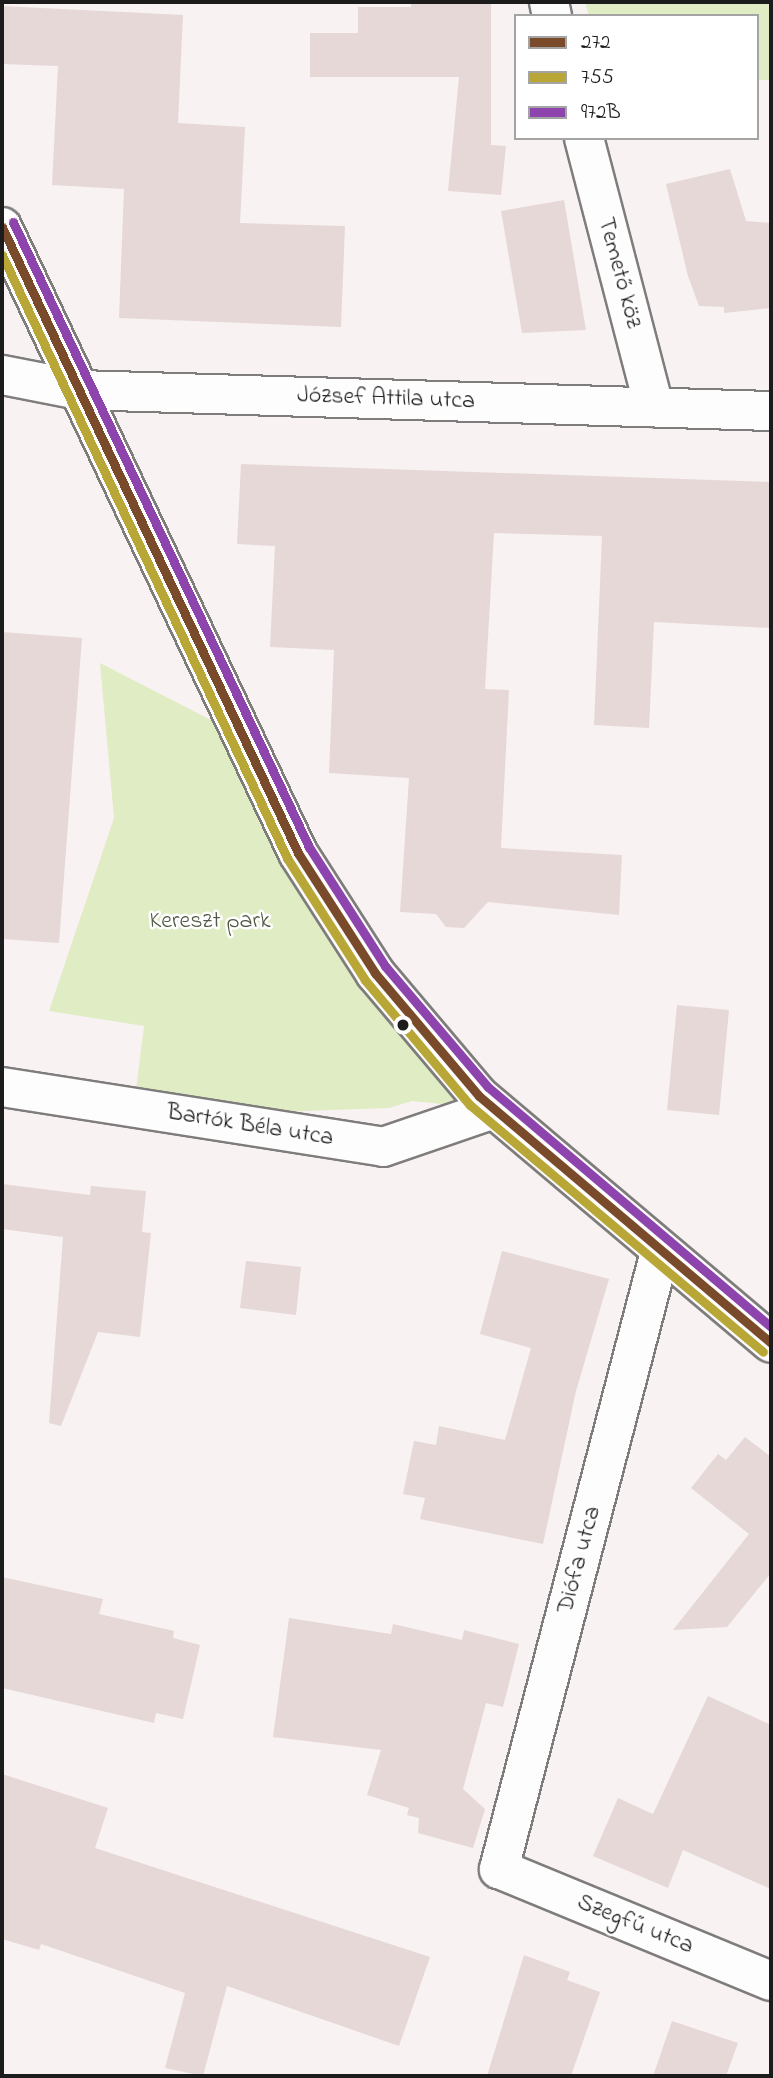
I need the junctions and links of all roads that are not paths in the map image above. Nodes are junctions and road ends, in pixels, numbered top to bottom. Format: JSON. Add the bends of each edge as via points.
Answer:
{"nodes":[{"id":1,"x":585,"y":140,"type":"edge"},
{"id":2,"x":2,"y":227,"type":"edge"},
{"id":3,"x":2,"y":375,"type":"edge"},
{"id":4,"x":79,"y":390,"type":"junction"},
{"id":5,"x":654,"y":407,"type":"junction"},
{"id":6,"x":771,"y":411,"type":"edge"},
{"id":7,"x":2,"y":1087,"type":"edge"},
{"id":8,"x":494,"y":1109,"type":"junction"},
{"id":9,"x":660,"y":1252,"type":"junction"},
{"id":10,"x":771,"y":1343,"type":"edge"},
{"id":11,"x":499,"y":1869,"type":"joint"},
{"id":12,"x":771,"y":1981,"type":"edge"}],
"edges":[{"from":1,"to":5,"type":"street","name":"Temető köz"},
{"from":2,"to":4,"type":"street"},
{"from":3,"to":4,"type":"street","name":"József Attila utca"},
{"from":4,"to":5,"type":"street","name":"József Attila utca"},
{"from":4,"to":8,"type":"street","via":[[299,853],[416,1026]]},
{"from":5,"to":6,"type":"street","name":"József Attila utca"},
{"from":7,"to":8,"type":"street","name":"Bartók Béla utca","via":[[383,1147]]},
{"from":8,"to":9,"type":"street"},
{"from":9,"to":10,"type":"street"},
{"from":9,"to":11,"type":"street","name":"Diófa utca"},
{"from":11,"to":12,"type":"street","name":"Szegfű utca"}]}
